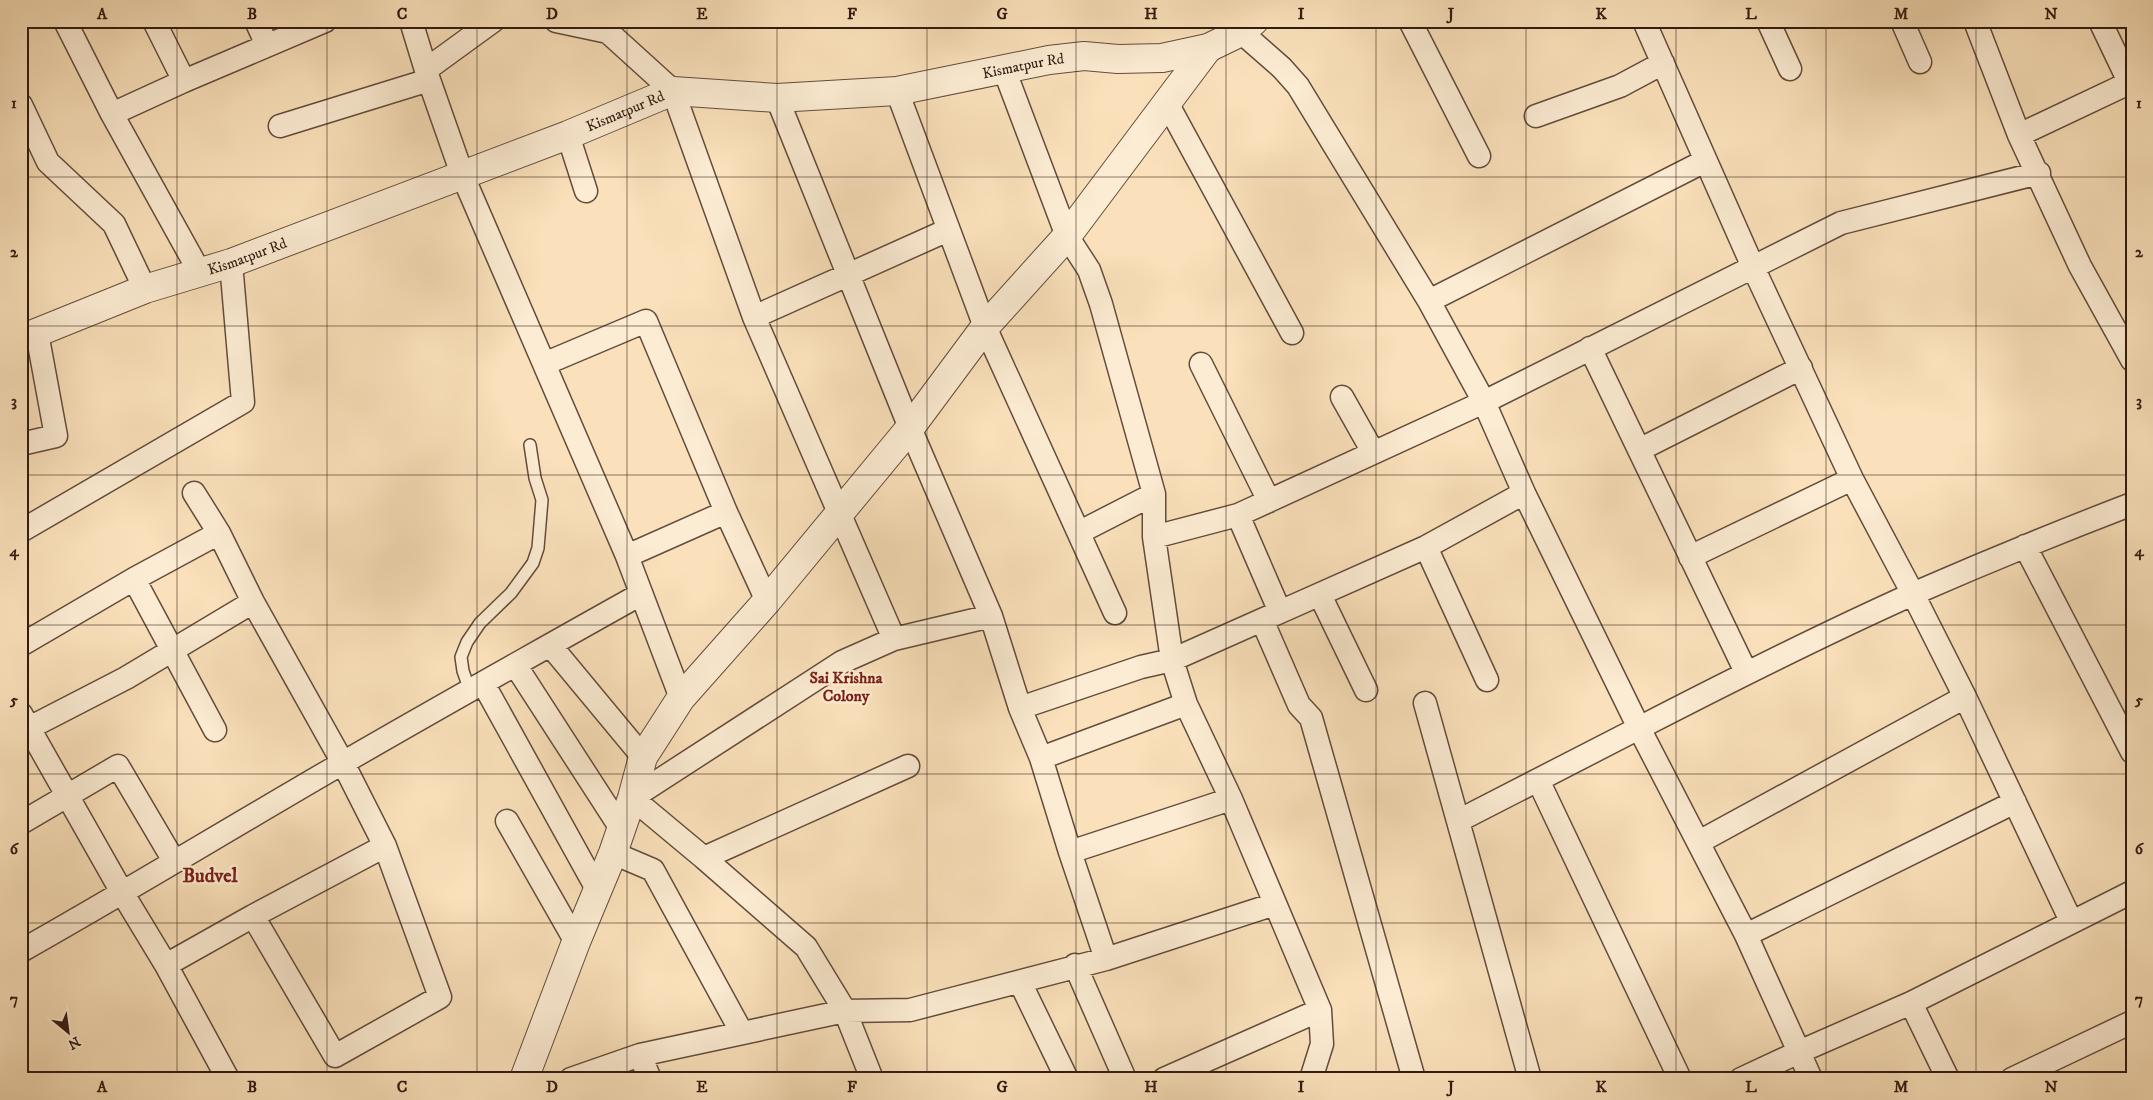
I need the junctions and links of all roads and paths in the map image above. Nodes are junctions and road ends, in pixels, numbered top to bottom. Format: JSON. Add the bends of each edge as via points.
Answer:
{"nodes":[{"id":1,"x":65,"y":21,"type":"edge"},
{"id":2,"x":154,"y":21,"type":"edge"},
{"id":3,"x":256,"y":21,"type":"edge"},
{"id":4,"x":325,"y":21,"type":"edge"},
{"id":5,"x":411,"y":21,"type":"edge"},
{"id":6,"x":493,"y":21,"type":"edge"},
{"id":7,"x":556,"y":21,"type":"edge"},
{"id":8,"x":1410,"y":21,"type":"edge"},
{"id":9,"x":1644,"y":21,"type":"edge"},
{"id":10,"x":1768,"y":21,"type":"edge"},
{"id":11,"x":1902,"y":21,"type":"edge"},
{"id":12,"x":1976,"y":21,"type":"edge"},
{"id":13,"x":2100,"y":21,"type":"edge"},
{"id":14,"x":1248,"y":26,"type":"edge"},
{"id":15,"x":611,"y":27,"type":"edge"},
{"id":16,"x":267,"y":45,"type":"junction"},
{"id":17,"x":1208,"y":48,"type":"junction"},
{"id":18,"x":1920,"y":62,"type":"dead end"},
{"id":19,"x":1663,"y":63,"type":"junction"},
{"id":20,"x":1004,"y":69,"type":"junction"},
{"id":21,"x":1790,"y":69,"type":"dead end"},
{"id":22,"x":428,"y":75,"type":"junction"},
{"id":23,"x":184,"y":81,"type":"junction"},
{"id":24,"x":2130,"y":85,"type":"edge"},
{"id":25,"x":897,"y":90,"type":"junction"},
{"id":26,"x":673,"y":91,"type":"junction"},
{"id":27,"x":777,"y":98,"type":"junction"},
{"id":28,"x":1167,"y":103,"type":"junction"},
{"id":29,"x":21,"y":106,"type":"edge"},
{"id":30,"x":112,"y":114,"type":"junction"},
{"id":31,"x":1536,"y":116,"type":"dead end"},
{"id":32,"x":280,"y":126,"type":"dead end"},
{"id":33,"x":568,"y":135,"type":"junction"},
{"id":34,"x":2020,"y":135,"type":"junction"},
{"id":35,"x":1479,"y":156,"type":"dead end"},
{"id":36,"x":1706,"y":161,"type":"junction"},
{"id":37,"x":2039,"y":173,"type":"junction"},
{"id":38,"x":462,"y":174,"type":"junction"},
{"id":39,"x":586,"y":190,"type":"dead end"},
{"id":40,"x":948,"y":230,"type":"junction"},
{"id":41,"x":1067,"y":236,"type":"junction"},
{"id":42,"x":231,"y":263,"type":"junction"},
{"id":43,"x":1753,"y":267,"type":"junction"},
{"id":44,"x":199,"y":271,"type":"junction"},
{"id":45,"x":847,"y":275,"type":"junction"},
{"id":46,"x":145,"y":289,"type":"junction"},
{"id":47,"x":1429,"y":301,"type":"junction"},
{"id":48,"x":754,"y":317,"type":"junction"},
{"id":49,"x":985,"y":327,"type":"junction"},
{"id":50,"x":1292,"y":333,"type":"dead end"},
{"id":51,"x":26,"y":336,"type":"edge"},
{"id":52,"x":1590,"y":348,"type":"junction"},
{"id":53,"x":2132,"y":360,"type":"edge"},
{"id":54,"x":544,"y":364,"type":"junction"},
{"id":55,"x":1200,"y":364,"type":"dead end"},
{"id":56,"x":1801,"y":368,"type":"junction"},
{"id":57,"x":1342,"y":397,"type":"dead end"},
{"id":58,"x":1484,"y":402,"type":"junction"},
{"id":59,"x":910,"y":428,"type":"junction"},
{"id":60,"x":21,"y":444,"type":"edge"},
{"id":61,"x":530,"y":445,"type":"dead end"},
{"id":62,"x":1639,"y":450,"type":"junction"},
{"id":63,"x":1374,"y":452,"type":"junction"},
{"id":64,"x":1852,"y":479,"type":"junction"},
{"id":65,"x":194,"y":493,"type":"dead end"},
{"id":66,"x":1524,"y":493,"type":"junction"},
{"id":67,"x":1154,"y":494,"type":"junction"},
{"id":68,"x":1269,"y":501,"type":"junction"},
{"id":69,"x":2132,"y":504,"type":"edge"},
{"id":70,"x":726,"y":512,"type":"junction"},
{"id":71,"x":838,"y":514,"type":"junction"},
{"id":72,"x":1238,"y":515,"type":"junction"},
{"id":73,"x":21,"y":531,"type":"edge"},
{"id":74,"x":218,"y":532,"type":"junction"},
{"id":75,"x":1080,"y":532,"type":"junction"},
{"id":76,"x":1154,"y":537,"type":"junction"},
{"id":77,"x":2025,"y":546,"type":"junction"},
{"id":78,"x":1426,"y":547,"type":"junction"},
{"id":79,"x":627,"y":556,"type":"junction"},
{"id":80,"x":1690,"y":557,"type":"junction"},
{"id":81,"x":134,"y":579,"type":"junction"},
{"id":82,"x":641,"y":594,"type":"junction"},
{"id":83,"x":1914,"y":594,"type":"junction"},
{"id":84,"x":1320,"y":595,"type":"junction"},
{"id":85,"x":767,"y":601,"type":"junction"},
{"id":86,"x":253,"y":602,"type":"junction"},
{"id":87,"x":1115,"y":613,"type":"dead end"},
{"id":88,"x":991,"y":616,"type":"junction"},
{"id":89,"x":1271,"y":616,"type":"junction"},
{"id":90,"x":894,"y":639,"type":"junction"},
{"id":91,"x":21,"y":645,"type":"edge"},
{"id":92,"x":550,"y":645,"type":"junction"},
{"id":93,"x":174,"y":651,"type":"junction"},
{"id":94,"x":1172,"y":660,"type":"junction"},
{"id":95,"x":516,"y":666,"type":"junction"},
{"id":96,"x":1746,"y":672,"type":"junction"},
{"id":97,"x":1487,"y":680,"type":"dead end"},
{"id":98,"x":477,"y":687,"type":"junction"},
{"id":99,"x":1366,"y":690,"type":"dead end"},
{"id":100,"x":1965,"y":697,"type":"junction"},
{"id":101,"x":682,"y":698,"type":"junction"},
{"id":102,"x":1425,"y":703,"type":"dead end"},
{"id":103,"x":1186,"y":704,"type":"junction"},
{"id":104,"x":1020,"y":708,"type":"junction"},
{"id":105,"x":25,"y":721,"type":"edge"},
{"id":106,"x":1639,"y":728,"type":"junction"},
{"id":107,"x":215,"y":730,"type":"dead end"},
{"id":108,"x":2132,"y":752,"type":"edge"},
{"id":109,"x":643,"y":757,"type":"junction"},
{"id":110,"x":1041,"y":758,"type":"junction"},
{"id":111,"x":342,"y":763,"type":"junction"},
{"id":112,"x":908,"y":766,"type":"dead end"},
{"id":113,"x":1538,"y":780,"type":"junction"},
{"id":114,"x":68,"y":795,"type":"junction"},
{"id":115,"x":632,"y":798,"type":"junction"},
{"id":116,"x":1231,"y":799,"type":"junction"},
{"id":117,"x":2015,"y":802,"type":"junction"},
{"id":118,"x":507,"y":821,"type":"dead end"},
{"id":119,"x":1458,"y":821,"type":"junction"},
{"id":120,"x":21,"y":823,"type":"edge"},
{"id":121,"x":620,"y":827,"type":"junction"},
{"id":122,"x":1699,"y":842,"type":"junction"},
{"id":123,"x":385,"y":846,"type":"junction"},
{"id":124,"x":1070,"y":852,"type":"junction"},
{"id":125,"x":613,"y":853,"type":"junction"},
{"id":126,"x":704,"y":858,"type":"junction"},
{"id":127,"x":174,"y":862,"type":"junction"},
{"id":128,"x":597,"y":889,"type":"junction"},
{"id":129,"x":2132,"y":892,"type":"edge"},
{"id":130,"x":122,"y":894,"type":"junction"},
{"id":131,"x":1275,"y":904,"type":"junction"},
{"id":132,"x":253,"y":916,"type":"junction"},
{"id":133,"x":2071,"y":921,"type":"junction"},
{"id":134,"x":1746,"y":935,"type":"junction"},
{"id":135,"x":576,"y":942,"type":"junction"},
{"id":136,"x":21,"y":951,"type":"edge"},
{"id":137,"x":1106,"y":958,"type":"junction"},
{"id":138,"x":166,"y":965,"type":"junction"},
{"id":139,"x":1075,"y":965,"type":"junction"},
{"id":140,"x":1020,"y":982,"type":"junction"},
{"id":141,"x":1911,"y":1003,"type":"junction"},
{"id":142,"x":846,"y":1010,"type":"junction"},
{"id":143,"x":1320,"y":1010,"type":"junction"},
{"id":144,"x":2132,"y":1022,"type":"edge"},
{"id":145,"x":742,"y":1033,"type":"junction"},
{"id":146,"x":1799,"y":1052,"type":"junction"},
{"id":147,"x":640,"y":1055,"type":"junction"},
{"id":148,"x":228,"y":1079,"type":"edge"},
{"id":149,"x":524,"y":1079,"type":"edge"},
{"id":150,"x":571,"y":1079,"type":"edge"},
{"id":151,"x":650,"y":1079,"type":"edge"},
{"id":152,"x":872,"y":1079,"type":"edge"},
{"id":153,"x":1067,"y":1079,"type":"edge"},
{"id":154,"x":1125,"y":1079,"type":"edge"},
{"id":155,"x":1164,"y":1079,"type":"edge"},
{"id":156,"x":1311,"y":1079,"type":"edge"},
{"id":157,"x":1414,"y":1079,"type":"edge"},
{"id":158,"x":1530,"y":1079,"type":"edge"},
{"id":159,"x":1680,"y":1079,"type":"edge"},
{"id":160,"x":1740,"y":1079,"type":"edge"},
{"id":161,"x":1811,"y":1079,"type":"edge"},
{"id":162,"x":1948,"y":1079,"type":"edge"},
{"id":163,"x":2012,"y":1079,"type":"edge"}],
"edges":[{"from":1,"to":30,"type":"street"},
{"from":2,"to":23,"type":"street"},
{"from":3,"to":16,"type":"street"},
{"from":4,"to":16,"type":"street"},
{"from":5,"to":22,"type":"street"},
{"from":6,"to":22,"type":"street"},
{"from":7,"to":15,"type":"street"},
{"from":8,"to":35,"type":"street"},
{"from":9,"to":19,"type":"street"},
{"from":10,"to":21,"type":"street"},
{"from":11,"to":18,"type":"street"},
{"from":12,"to":34,"type":"street"},
{"from":13,"to":24,"type":"street"},
{"from":14,"to":17,"type":"street","name":"Kismatpur Rd"},
{"from":14,"to":47,"type":"street","via":[[1298,86]]},
{"from":15,"to":26,"type":"street"},
{"from":16,"to":23,"type":"street"},
{"from":17,"to":20,"type":"street","name":"Kismatpur Rd","via":[[1162,58],[1084,56]]},
{"from":17,"to":28,"type":"street"},
{"from":19,"to":31,"type":"street","via":[[1620,86]]},
{"from":19,"to":36,"type":"street"},
{"from":20,"to":25,"type":"street","name":"Kismatpur Rd"},
{"from":20,"to":41,"type":"street"},
{"from":22,"to":32,"type":"street"},
{"from":22,"to":38,"type":"street"},
{"from":23,"to":30,"type":"street"},
{"from":24,"to":34,"type":"street"},
{"from":25,"to":27,"type":"street","name":"Kismatpur Rd"},
{"from":25,"to":40,"type":"street"},
{"from":26,"to":27,"type":"street","name":"Kismatpur Rd"},
{"from":26,"to":33,"type":"street","name":"Kismatpur Rd"},
{"from":26,"to":48,"type":"street"},
{"from":27,"to":45,"type":"street"},
{"from":28,"to":41,"type":"street"},
{"from":28,"to":50,"type":"street"},
{"from":29,"to":46,"type":"street","via":[[48,162],[114,224]]},
{"from":30,"to":44,"type":"street"},
{"from":33,"to":38,"type":"street","name":"Kismatpur Rd"},
{"from":33,"to":39,"type":"street"},
{"from":34,"to":37,"type":"street"},
{"from":36,"to":43,"type":"street"},
{"from":36,"to":47,"type":"street"},
{"from":37,"to":43,"type":"street","via":[[1841,223]]},
{"from":37,"to":53,"type":"street","via":[[2080,266]]},
{"from":38,"to":42,"type":"street","name":"Kismatpur Rd"},
{"from":38,"to":54,"type":"street"},
{"from":40,"to":45,"type":"street"},
{"from":40,"to":49,"type":"street"},
{"from":41,"to":49,"type":"street"},
{"from":41,"to":67,"type":"street","via":[[1089,270],[1101,304]]},
{"from":42,"to":44,"type":"street","name":"Kismatpur Rd"},
{"from":42,"to":73,"type":"street","via":[[243,402]]},
{"from":43,"to":52,"type":"street"},
{"from":43,"to":56,"type":"street"},
{"from":44,"to":46,"type":"street","name":"Kismatpur Rd"},
{"from":45,"to":48,"type":"street"},
{"from":45,"to":59,"type":"street"},
{"from":46,"to":51,"type":"street","name":"Kismatpur Rd"},
{"from":47,"to":58,"type":"street"},
{"from":48,"to":71,"type":"street"},
{"from":49,"to":59,"type":"street"},
{"from":49,"to":75,"type":"street"},
{"from":51,"to":60,"type":"street","via":[[56,436]]},
{"from":52,"to":58,"type":"street"},
{"from":52,"to":62,"type":"street"},
{"from":54,"to":70,"type":"street","via":[[646,321]]},
{"from":54,"to":79,"type":"street"},
{"from":55,"to":68,"type":"street"},
{"from":56,"to":62,"type":"street"},
{"from":56,"to":64,"type":"street"},
{"from":57,"to":63,"type":"street"},
{"from":58,"to":63,"type":"street"},
{"from":58,"to":66,"type":"street"},
{"from":59,"to":71,"type":"street"},
{"from":59,"to":88,"type":"street"},
{"from":61,"to":98,"type":"lane","via":[[542,500],[538,548],[533,564],[511,594],[480,623],[461,657],[463,672]]},
{"from":62,"to":80,"type":"street"},
{"from":63,"to":68,"type":"street"},
{"from":64,"to":80,"type":"street"},
{"from":64,"to":83,"type":"street"},
{"from":65,"to":74,"type":"street"},
{"from":66,"to":78,"type":"street"},
{"from":66,"to":106,"type":"street"},
{"from":67,"to":75,"type":"street"},
{"from":67,"to":76,"type":"street"},
{"from":68,"to":72,"type":"street"},
{"from":69,"to":77,"type":"street"},
{"from":70,"to":79,"type":"street"},
{"from":70,"to":85,"type":"street"},
{"from":71,"to":85,"type":"street"},
{"from":71,"to":90,"type":"street"},
{"from":72,"to":76,"type":"street"},
{"from":72,"to":89,"type":"street"},
{"from":74,"to":81,"type":"street"},
{"from":74,"to":86,"type":"street"},
{"from":75,"to":87,"type":"street"},
{"from":76,"to":94,"type":"street"},
{"from":77,"to":83,"type":"street"},
{"from":77,"to":108,"type":"street"},
{"from":78,"to":84,"type":"street"},
{"from":78,"to":97,"type":"street"},
{"from":79,"to":82,"type":"street"},
{"from":80,"to":96,"type":"street"},
{"from":81,"to":91,"type":"street"},
{"from":81,"to":93,"type":"street"},
{"from":82,"to":92,"type":"street"},
{"from":82,"to":101,"type":"street"},
{"from":83,"to":96,"type":"street"},
{"from":83,"to":100,"type":"street"},
{"from":84,"to":89,"type":"street"},
{"from":84,"to":99,"type":"street"},
{"from":85,"to":101,"type":"street"},
{"from":86,"to":93,"type":"street"},
{"from":86,"to":111,"type":"street"},
{"from":88,"to":90,"type":"street"},
{"from":88,"to":104,"type":"street"},
{"from":89,"to":94,"type":"street"},
{"from":89,"to":157,"type":"street","via":[[1299,705],[1311,718]]},
{"from":90,"to":115,"type":"street","via":[[842,662]]},
{"from":92,"to":95,"type":"street"},
{"from":92,"to":109,"type":"street"},
{"from":93,"to":105,"type":"street","via":[[126,678]]},
{"from":93,"to":107,"type":"street"},
{"from":94,"to":103,"type":"street"},
{"from":94,"to":104,"type":"street","via":[[1141,667]]},
{"from":95,"to":98,"type":"street"},
{"from":95,"to":121,"type":"street"},
{"from":96,"to":106,"type":"street"},
{"from":98,"to":111,"type":"street"},
{"from":98,"to":128,"type":"street"},
{"from":100,"to":117,"type":"street"},
{"from":100,"to":122,"type":"street"},
{"from":101,"to":109,"type":"street"},
{"from":102,"to":119,"type":"street"},
{"from":103,"to":110,"type":"street"},
{"from":103,"to":116,"type":"street"},
{"from":104,"to":110,"type":"street"},
{"from":105,"to":114,"type":"street"},
{"from":106,"to":113,"type":"street"},
{"from":106,"to":122,"type":"street"},
{"from":109,"to":115,"type":"street"},
{"from":110,"to":124,"type":"street"},
{"from":111,"to":123,"type":"street"},
{"from":111,"to":127,"type":"street"},
{"from":112,"to":126,"type":"street"},
{"from":113,"to":119,"type":"street"},
{"from":113,"to":159,"type":"street"},
{"from":114,"to":120,"type":"street"},
{"from":114,"to":127,"type":"street","via":[[118,766]]},
{"from":114,"to":130,"type":"street"},
{"from":115,"to":121,"type":"street"},
{"from":115,"to":126,"type":"street"},
{"from":116,"to":124,"type":"street"},
{"from":116,"to":131,"type":"street"},
{"from":117,"to":133,"type":"street"},
{"from":117,"to":134,"type":"street"},
{"from":118,"to":135,"type":"street"},
{"from":119,"to":158,"type":"street"},
{"from":121,"to":125,"type":"street"},
{"from":122,"to":134,"type":"street"},
{"from":123,"to":132,"type":"street"},
{"from":123,"to":132,"type":"street","via":[[440,998],[335,1056]]},
{"from":124,"to":137,"type":"street"},
{"from":125,"to":128,"type":"street"},
{"from":125,"to":145,"type":"street","via":[[654,870]]},
{"from":126,"to":142,"type":"street","via":[[806,947]]},
{"from":127,"to":130,"type":"street"},
{"from":128,"to":135,"type":"street"},
{"from":129,"to":133,"type":"street"},
{"from":130,"to":136,"type":"street"},
{"from":130,"to":138,"type":"street"},
{"from":131,"to":137,"type":"street"},
{"from":131,"to":143,"type":"street"},
{"from":132,"to":138,"type":"street"},
{"from":133,"to":141,"type":"street"},
{"from":134,"to":146,"type":"street"},
{"from":135,"to":149,"type":"street"},
{"from":137,"to":139,"type":"street"},
{"from":138,"to":148,"type":"street"},
{"from":139,"to":140,"type":"street"},
{"from":139,"to":154,"type":"street"},
{"from":140,"to":142,"type":"street","via":[[910,1010]]},
{"from":140,"to":153,"type":"street"},
{"from":141,"to":146,"type":"street"},
{"from":141,"to":162,"type":"street"},
{"from":142,"to":145,"type":"street"},
{"from":142,"to":152,"type":"street"},
{"from":143,"to":155,"type":"street"},
{"from":143,"to":156,"type":"street","via":[[1322,1044]]},
{"from":144,"to":163,"type":"street"},
{"from":145,"to":147,"type":"street"},
{"from":146,"to":160,"type":"street"},
{"from":146,"to":161,"type":"street"},
{"from":147,"to":150,"type":"street"},
{"from":147,"to":151,"type":"street"}]}
